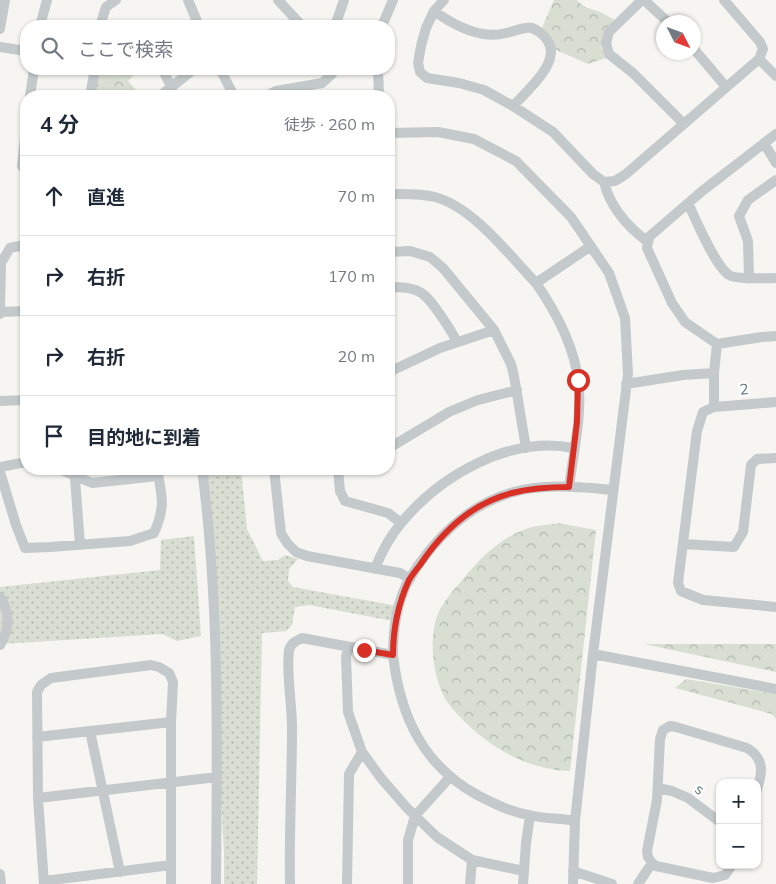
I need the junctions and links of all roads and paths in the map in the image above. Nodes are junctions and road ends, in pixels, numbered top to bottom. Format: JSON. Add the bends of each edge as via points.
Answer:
{"nodes":[{"id":1,"x":5,"y":0,"type":"edge"},
{"id":2,"x":47,"y":0,"type":"edge"},
{"id":3,"x":116,"y":0,"type":"edge"},
{"id":4,"x":278,"y":0,"type":"edge"},
{"id":5,"x":344,"y":0,"type":"edge"},
{"id":6,"x":393,"y":0,"type":"edge"},
{"id":7,"x":444,"y":0,"type":"edge"},
{"id":8,"x":643,"y":0,"type":"edge"},
{"id":9,"x":724,"y":0,"type":"edge"},
{"id":10,"x":192,"y":1,"type":"edge"},
{"id":11,"x":434,"y":12,"type":"junction"},
{"id":12,"x":660,"y":15,"type":"edge"},
{"id":13,"x":42,"y":20,"type":"edge"},
{"id":14,"x":101,"y":20,"type":"edge"},
{"id":15,"x":197,"y":20,"type":"edge"},
{"id":16,"x":296,"y":20,"type":"edge"},
{"id":17,"x":337,"y":20,"type":"edge"},
{"id":18,"x":385,"y":20,"type":"edge"},
{"id":19,"x":0,"y":29,"type":"edge"},
{"id":20,"x":0,"y":47,"type":"edge"},
{"id":21,"x":20,"y":51,"type":"edge"},
{"id":22,"x":701,"y":57,"type":"edge"},
{"id":23,"x":759,"y":59,"type":"junction"},
{"id":24,"x":33,"y":75,"type":"edge"},
{"id":25,"x":94,"y":75,"type":"edge"},
{"id":26,"x":165,"y":75,"type":"edge"},
{"id":27,"x":186,"y":75,"type":"edge"},
{"id":28,"x":223,"y":75,"type":"edge"},
{"id":29,"x":331,"y":75,"type":"edge"},
{"id":30,"x":378,"y":75,"type":"edge"},
{"id":31,"x":776,"y":76,"type":"edge"},
{"id":32,"x":171,"y":86,"type":"junction"},
{"id":33,"x":726,"y":87,"type":"junction"},
{"id":34,"x":31,"y":90,"type":"edge"},
{"id":35,"x":91,"y":90,"type":"edge"},
{"id":36,"x":167,"y":90,"type":"edge"},
{"id":37,"x":231,"y":90,"type":"edge"},
{"id":38,"x":282,"y":90,"type":"edge"},
{"id":39,"x":379,"y":90,"type":"edge"},
{"id":40,"x":513,"y":106,"type":"junction"},
{"id":41,"x":684,"y":124,"type":"junction"},
{"id":42,"x":395,"y":133,"type":"edge"},
{"id":43,"x":776,"y":134,"type":"edge"},
{"id":44,"x":764,"y":143,"type":"junction"},
{"id":45,"x":776,"y":163,"type":"edge"},
{"id":46,"x":776,"y":180,"type":"edge"},
{"id":47,"x":604,"y":182,"type":"junction"},
{"id":48,"x":395,"y":194,"type":"edge"},
{"id":49,"x":688,"y":204,"type":"junction"},
{"id":50,"x":648,"y":242,"type":"junction"},
{"id":51,"x":20,"y":246,"type":"edge"},
{"id":52,"x":591,"y":246,"type":"junction"},
{"id":53,"x":395,"y":252,"type":"edge"},
{"id":54,"x":749,"y":278,"type":"junction"},
{"id":55,"x":776,"y":278,"type":"edge"},
{"id":56,"x":536,"y":283,"type":"junction"},
{"id":57,"x":395,"y":287,"type":"edge"},
{"id":58,"x":20,"y":311,"type":"edge"},
{"id":59,"x":0,"y":313,"type":"edge"},
{"id":60,"x":494,"y":330,"type":"junction"},
{"id":61,"x":776,"y":336,"type":"edge"},
{"id":62,"x":457,"y":342,"type":"junction"},
{"id":63,"x":717,"y":344,"type":"junction"},
{"id":64,"x":395,"y":369,"type":"edge"},
{"id":65,"x":714,"y":373,"type":"junction"},
{"id":66,"x":626,"y":384,"type":"junction"},
{"id":67,"x":517,"y":390,"type":"junction"},
{"id":68,"x":20,"y":400,"type":"edge"},
{"id":69,"x":0,"y":401,"type":"edge"},
{"id":70,"x":776,"y":402,"type":"edge"},
{"id":71,"x":714,"y":407,"type":"junction"},
{"id":72,"x":395,"y":444,"type":"edge"},
{"id":73,"x":526,"y":448,"type":"junction"},
{"id":74,"x":573,"y":448,"type":"junction"},
{"id":75,"x":776,"y":458,"type":"edge"},
{"id":76,"x":20,"y":463,"type":"edge"},
{"id":77,"x":0,"y":467,"type":"edge"},
{"id":78,"x":0,"y":472,"type":"edge"},
{"id":79,"x":77,"y":475,"type":"edge"},
{"id":80,"x":81,"y":475,"type":"edge"},
{"id":81,"x":139,"y":475,"type":"edge"},
{"id":82,"x":158,"y":475,"type":"edge"},
{"id":83,"x":203,"y":475,"type":"edge"},
{"id":84,"x":275,"y":475,"type":"edge"},
{"id":85,"x":339,"y":475,"type":"edge"},
{"id":86,"x":569,"y":487,"type":"junction"},
{"id":87,"x":613,"y":490,"type":"junction"},
{"id":88,"x":401,"y":523,"type":"junction"},
{"id":89,"x":683,"y":544,"type":"junction"},
{"id":90,"x":80,"y":545,"type":"junction"},
{"id":91,"x":375,"y":569,"type":"junction"},
{"id":92,"x":410,"y":578,"type":"junction"},
{"id":93,"x":0,"y":597,"type":"edge"},
{"id":94,"x":776,"y":607,"type":"edge"},
{"id":95,"x":0,"y":645,"type":"edge"},
{"id":96,"x":349,"y":647,"type":"junction"},
{"id":97,"x":593,"y":654,"type":"junction"},
{"id":98,"x":393,"y":655,"type":"junction"},
{"id":99,"x":776,"y":689,"type":"edge"},
{"id":100,"x":171,"y":722,"type":"junction"},
{"id":101,"x":90,"y":731,"type":"junction"},
{"id":102,"x":38,"y":737,"type":"junction"},
{"id":103,"x":362,"y":752,"type":"junction"},
{"id":104,"x":217,"y":777,"type":"junction"},
{"id":105,"x":450,"y":777,"type":"junction"},
{"id":106,"x":760,"y":779,"type":"edge"},
{"id":107,"x":171,"y":782,"type":"junction"},
{"id":108,"x":658,"y":788,"type":"junction"},
{"id":109,"x":103,"y":790,"type":"junction"},
{"id":110,"x":38,"y":798,"type":"junction"},
{"id":111,"x":415,"y":816,"type":"junction"},
{"id":112,"x":530,"y":816,"type":"junction"},
{"id":113,"x":716,"y":819,"type":"edge"},
{"id":114,"x":574,"y":821,"type":"junction"},
{"id":115,"x":472,"y":860,"type":"junction"},
{"id":116,"x":652,"y":863,"type":"junction"},
{"id":117,"x":171,"y":865,"type":"junction"},
{"id":118,"x":524,"y":871,"type":"junction"},
{"id":119,"x":573,"y":871,"type":"junction"},
{"id":120,"x":120,"y":872,"type":"junction"},
{"id":121,"x":0,"y":874,"type":"edge"},
{"id":122,"x":724,"y":880,"type":"edge"},
{"id":123,"x":44,"y":883,"type":"edge"},
{"id":124,"x":1,"y":884,"type":"edge"},
{"id":125,"x":171,"y":884,"type":"edge"},
{"id":126,"x":216,"y":884,"type":"edge"},
{"id":127,"x":290,"y":884,"type":"edge"},
{"id":128,"x":346,"y":884,"type":"edge"},
{"id":129,"x":408,"y":884,"type":"edge"},
{"id":130,"x":470,"y":884,"type":"edge"},
{"id":131,"x":523,"y":884,"type":"edge"},
{"id":132,"x":573,"y":884,"type":"edge"},
{"id":133,"x":612,"y":884,"type":"edge"},
{"id":134,"x":638,"y":884,"type":"edge"}],
"edges":[{"from":1,"to":19,"type":"street"},
{"from":2,"to":13,"type":"street"},
{"from":3,"to":14,"type":"street","via":[[106,7]]},
{"from":4,"to":16,"type":"street"},
{"from":5,"to":17,"type":"street"},
{"from":6,"to":18,"type":"street"},
{"from":7,"to":11,"type":"street"},
{"from":8,"to":12,"type":"street"},
{"from":8,"to":41,"type":"street","via":[[609,32],[606,43],[609,54]]},
{"from":9,"to":23,"type":"street","via":[[760,42],[763,49]]},
{"from":10,"to":15,"type":"street"},
{"from":11,"to":40,"type":"street","via":[[421,46],[420,72],[427,78],[484,90]]},
{"from":11,"to":40,"type":"street","via":[[456,25],[481,33],[532,28],[543,35],[551,51],[545,72]]},
{"from":20,"to":21,"type":"street"},
{"from":22,"to":33,"type":"street"},
{"from":23,"to":31,"type":"street"},
{"from":23,"to":33,"type":"street"},
{"from":24,"to":34,"type":"street"},
{"from":25,"to":35,"type":"street"},
{"from":26,"to":32,"type":"street"},
{"from":27,"to":32,"type":"street"},
{"from":28,"to":37,"type":"street"},
{"from":29,"to":38,"type":"street","via":[[322,83]]},
{"from":30,"to":39,"type":"street"},
{"from":32,"to":36,"type":"street"},
{"from":33,"to":41,"type":"street"},
{"from":40,"to":47,"type":"street","via":[[553,132]]},
{"from":41,"to":47,"type":"street","via":[[615,182]]},
{"from":42,"to":52,"type":"street","via":[[438,132],[474,139],[516,161],[571,217]]},
{"from":43,"to":44,"type":"street"},
{"from":44,"to":45,"type":"street"},
{"from":44,"to":49,"type":"street"},
{"from":46,"to":54,"type":"street","via":[[748,200],[739,216],[748,241]]},
{"from":47,"to":50,"type":"street","via":[[620,215]]},
{"from":48,"to":56,"type":"street","via":[[436,197],[460,208],[481,225]]},
{"from":49,"to":50,"type":"street","via":[[650,236]]},
{"from":49,"to":54,"type":"street","via":[[713,255],[729,275]]},
{"from":50,"to":63,"type":"street","via":[[647,248],[672,303],[685,322]]},
{"from":51,"to":59,"type":"street","via":[[10,248],[1,263]]},
{"from":52,"to":56,"type":"street"},
{"from":52,"to":66,"type":"street","via":[[609,273],[625,318]]},
{"from":53,"to":60,"type":"street","via":[[410,251],[430,257],[443,268]]},
{"from":54,"to":55,"type":"street"},
{"from":56,"to":74,"type":"street","via":[[569,342],[578,380],[579,402]]},
{"from":57,"to":62,"type":"street","via":[[406,287],[422,294],[451,329]]},
{"from":58,"to":59,"type":"street"},
{"from":60,"to":62,"type":"street"},
{"from":60,"to":67,"type":"street","via":[[511,364]]},
{"from":61,"to":63,"type":"street"},
{"from":62,"to":64,"type":"street"},
{"from":63,"to":65,"type":"street"},
{"from":65,"to":66,"type":"street"},
{"from":65,"to":71,"type":"street"},
{"from":66,"to":87,"type":"street"},
{"from":67,"to":72,"type":"street","via":[[449,412]]},
{"from":67,"to":73,"type":"street"},
{"from":68,"to":69,"type":"street"},
{"from":70,"to":71,"type":"street","name":"2"},
{"from":71,"to":89,"type":"street","via":[[703,412],[697,431]]},
{"from":73,"to":74,"type":"street"},
{"from":73,"to":88,"type":"street","via":[[495,457],[459,474],[430,495]]},
{"from":74,"to":86,"type":"street"},
{"from":75,"to":89,"type":"street","via":[[758,459],[752,465],[743,532],[734,547]]},
{"from":76,"to":77,"type":"street"},
{"from":78,"to":90,"type":"street","via":[[25,548]]},
{"from":79,"to":90,"type":"street"},
{"from":80,"to":81,"type":"street","via":[[92,483]]},
{"from":82,"to":90,"type":"street","via":[[163,501],[154,533],[130,542]]},
{"from":83,"to":104,"type":"street","via":[[213,585]]},
{"from":84,"to":91,"type":"street","via":[[281,533],[296,552]]},
{"from":85,"to":88,"type":"street","via":[[345,502],[388,513]]},
{"from":86,"to":87,"type":"street"},
{"from":86,"to":92,"type":"street","via":[[511,493],[478,508],[442,536]]},
{"from":87,"to":97,"type":"street"},
{"from":88,"to":91,"type":"street"},
{"from":89,"to":94,"type":"street","via":[[678,583],[682,591],[703,600]]},
{"from":91,"to":92,"type":"street"},
{"from":92,"to":98,"type":"street","via":[[394,630]]},
{"from":93,"to":95,"type":"street","via":[[9,617],[5,638]]},
{"from":96,"to":98,"type":"street"},
{"from":96,"to":103,"type":"street","via":[[346,656],[348,712]]},
{"from":96,"to":127,"type":"street","via":[[302,638],[294,641],[290,648]]},
{"from":97,"to":99,"type":"street"},
{"from":97,"to":114,"type":"street"},
{"from":98,"to":105,"type":"street","via":[[403,707],[417,738]]},
{"from":100,"to":101,"type":"street"},
{"from":100,"to":102,"type":"street","via":[[172,682],[169,673],[151,666],[51,678],[37,692]]},
{"from":100,"to":107,"type":"street"},
{"from":101,"to":102,"type":"street"},
{"from":101,"to":109,"type":"street"},
{"from":102,"to":110,"type":"street"},
{"from":103,"to":111,"type":"street"},
{"from":103,"to":128,"type":"street","via":[[349,774]]},
{"from":104,"to":107,"type":"street"},
{"from":104,"to":126,"type":"street"},
{"from":105,"to":111,"type":"street"},
{"from":105,"to":112,"type":"street","via":[[489,801]]},
{"from":106,"to":108,"type":"street","via":[[762,771],[752,750],[727,740],[670,726],[661,734]]},
{"from":107,"to":109,"type":"street"},
{"from":107,"to":117,"type":"street"},
{"from":108,"to":113,"type":"street","name":"s","via":[[688,798]]},
{"from":108,"to":116,"type":"street","via":[[647,851]]},
{"from":109,"to":110,"type":"street"},
{"from":109,"to":120,"type":"street"},
{"from":110,"to":123,"type":"street"},
{"from":111,"to":115,"type":"street","via":[[437,837]]},
{"from":111,"to":129,"type":"street","via":[[408,840]]},
{"from":112,"to":114,"type":"street"},
{"from":112,"to":118,"type":"street"},
{"from":114,"to":119,"type":"street"},
{"from":115,"to":118,"type":"street"},
{"from":115,"to":130,"type":"street"},
{"from":116,"to":122,"type":"street"},
{"from":116,"to":134,"type":"street"},
{"from":117,"to":120,"type":"street"},
{"from":117,"to":125,"type":"street"},
{"from":118,"to":131,"type":"street"},
{"from":119,"to":132,"type":"street"},
{"from":119,"to":133,"type":"street"},
{"from":120,"to":123,"type":"street"},
{"from":121,"to":124,"type":"street"}]}
